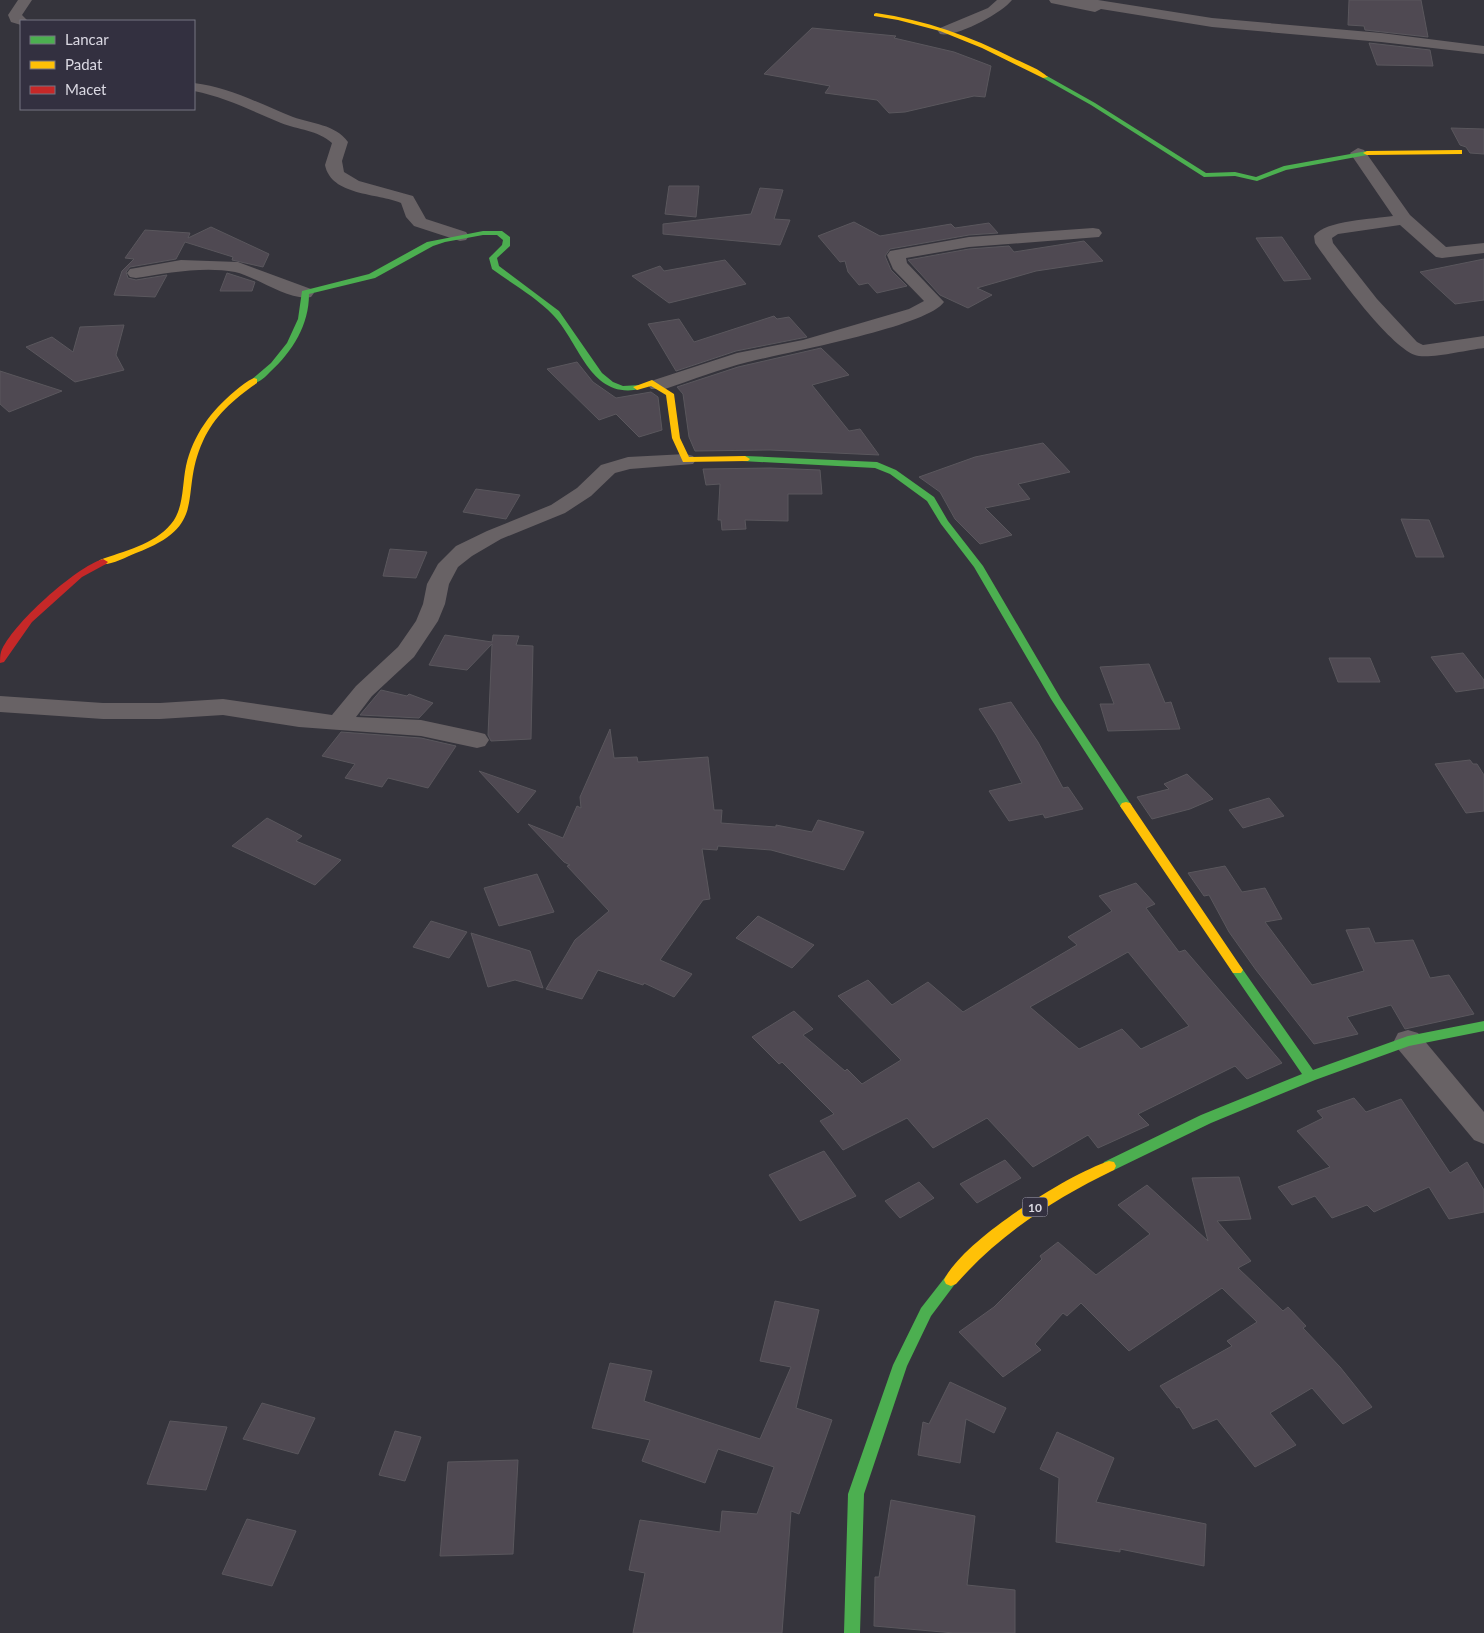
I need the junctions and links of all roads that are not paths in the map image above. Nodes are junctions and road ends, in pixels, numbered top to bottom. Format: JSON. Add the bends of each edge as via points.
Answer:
{"nodes":[{"id":1,"x":26,"y":0,"type":"edge"},
{"id":2,"x":1006,"y":0,"type":"edge"},
{"id":3,"x":1056,"y":0,"type":"edge"},
{"id":4,"x":1079,"y":0,"type":"edge"},
{"id":5,"x":1108,"y":7,"type":"junction"},
{"id":6,"x":876,"y":15,"type":"dead end"},
{"id":7,"x":20,"y":21,"type":"edge"},
{"id":8,"x":945,"y":31,"type":"junction"},
{"id":9,"x":1484,"y":50,"type":"edge"},
{"id":10,"x":195,"y":87,"type":"edge"},
{"id":11,"x":1458,"y":152,"type":"dead end"},
{"id":12,"x":1358,"y":153,"type":"junction"},
{"id":13,"x":1404,"y":219,"type":"junction"},
{"id":14,"x":1093,"y":233,"type":"dead end"},
{"id":15,"x":460,"y":236,"type":"junction"},
{"id":16,"x":199,"y":248,"type":"dead end"},
{"id":17,"x":1484,"y":248,"type":"edge"},
{"id":18,"x":1442,"y":253,"type":"junction"},
{"id":19,"x":190,"y":264,"type":"junction"},
{"id":20,"x":1460,"y":266,"type":"dead end"},
{"id":21,"x":139,"y":267,"type":"dead end"},
{"id":22,"x":299,"y":290,"type":"junction"},
{"id":23,"x":1484,"y":342,"type":"edge"},
{"id":24,"x":658,"y":385,"type":"junction"},
{"id":25,"x":686,"y":460,"type":"junction"},
{"id":26,"x":0,"y":660,"type":"edge"},
{"id":27,"x":0,"y":704,"type":"edge"},
{"id":28,"x":338,"y":723,"type":"junction"},
{"id":29,"x":478,"y":740,"type":"dead end"},
{"id":30,"x":1484,"y":1026,"type":"edge"},
{"id":31,"x":1408,"y":1041,"type":"junction"},
{"id":32,"x":1310,"y":1076,"type":"junction"},
{"id":33,"x":1484,"y":1132,"type":"edge"},
{"id":34,"x":852,"y":1633,"type":"edge"}],
"edges":[{"from":1,"to":7,"type":"street","via":[[15,15]]},
{"from":2,"to":8,"type":"street","via":[[993,11]]},
{"from":3,"to":5,"type":"street"},
{"from":4,"to":5,"type":"street"},
{"from":5,"to":9,"type":"street","via":[[1192,13]]},
{"from":6,"to":8,"type":"main road","via":[[896,17]]},
{"from":8,"to":12,"type":"main road","via":[[1008,56],[1043,75],[1200,173],[1235,174],[1257,179],[1284,168]]},
{"from":10,"to":15,"type":"street","via":[[229,95],[336,138],[340,142],[334,169],[338,176],[371,190],[403,197],[410,202],[422,224]]},
{"from":11,"to":12,"type":"main road"},
{"from":12,"to":13,"type":"street"},
{"from":13,"to":18,"type":"street"},
{"from":13,"to":23,"type":"street","via":[[1333,230],[1323,236],[1324,242],[1370,302],[1411,347],[1420,351]]},
{"from":14,"to":24,"type":"street","via":[[969,242],[896,255],[899,265],[935,302],[915,313],[806,345],[744,357]]},
{"from":15,"to":22,"type":"main road","via":[[430,244],[372,276]]},
{"from":15,"to":24,"type":"main road","via":[[499,234],[507,239],[506,246],[493,258],[495,267],[557,314],[596,372],[614,387],[622,390],[652,383]]},
{"from":16,"to":19,"type":"street"},
{"from":17,"to":18,"type":"street"},
{"from":18,"to":20,"type":"street"},
{"from":19,"to":21,"type":"street"},
{"from":19,"to":22,"type":"street","via":[[238,267]]},
{"from":22,"to":26,"type":"main road","via":[[307,300],[293,338],[267,372],[224,403],[198,440],[186,482],[187,505],[181,518],[163,537],[79,575],[25,624]]},
{"from":24,"to":25,"type":"main road","via":[[670,394],[676,438]]},
{"from":25,"to":28,"type":"street","via":[[628,463],[608,469],[584,492],[558,509],[464,551],[449,564],[438,584],[427,621],[406,652],[364,690]]},
{"from":25,"to":32,"type":"main road","via":[[770,459],[876,465],[893,472],[931,499],[944,522],[978,566],[1056,699]]},
{"from":27,"to":28,"type":"street","via":[[102,711],[223,707]]},
{"from":28,"to":29,"type":"street","via":[[421,728]]},
{"from":30,"to":31,"type":"main road","number":"10"},
{"from":31,"to":32,"type":"main road","number":"10"},
{"from":31,"to":33,"type":"street"},
{"from":32,"to":34,"type":"main road","number":"10","via":[[1206,1119],[1062,1188],[1009,1224],[959,1270],[926,1312],[900,1365],[856,1494]]}]}
